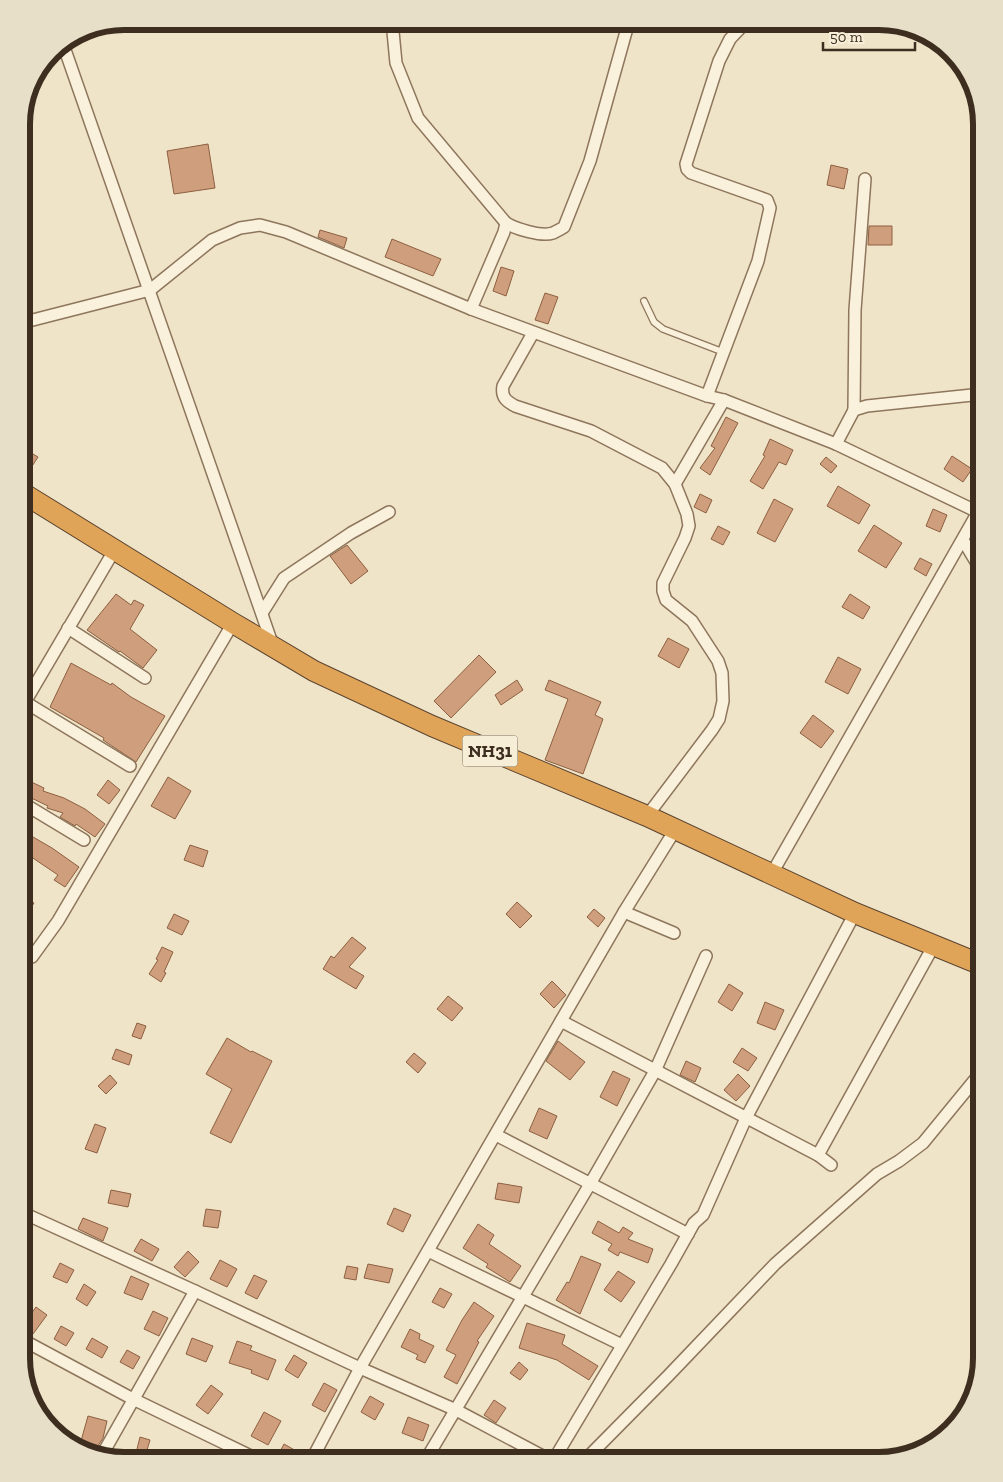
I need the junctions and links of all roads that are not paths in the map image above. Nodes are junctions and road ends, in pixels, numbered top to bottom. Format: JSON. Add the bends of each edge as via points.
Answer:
{"nodes":[{"id":1,"x":393,"y":30,"type":"edge"},
{"id":2,"x":626,"y":30,"type":"edge"},
{"id":3,"x":738,"y":30,"type":"edge"},
{"id":4,"x":65,"y":51,"type":"edge"},
{"id":5,"x":865,"y":178,"type":"dead end"},
{"id":6,"x":506,"y":223,"type":"junction"},
{"id":7,"x":150,"y":290,"type":"junction"},
{"id":8,"x":644,"y":301,"type":"dead end"},
{"id":9,"x":471,"y":309,"type":"junction"},
{"id":10,"x":30,"y":321,"type":"edge"},
{"id":11,"x":533,"y":333,"type":"junction"},
{"id":12,"x":723,"y":352,"type":"junction"},
{"id":13,"x":973,"y":395,"type":"edge"},
{"id":14,"x":706,"y":396,"type":"junction"},
{"id":15,"x":724,"y":400,"type":"junction"},
{"id":16,"x":854,"y":410,"type":"junction"},
{"id":17,"x":836,"y":444,"type":"junction"},
{"id":18,"x":675,"y":484,"type":"junction"},
{"id":19,"x":30,"y":497,"type":"edge"},
{"id":20,"x":973,"y":510,"type":"edge"},
{"id":21,"x":389,"y":512,"type":"dead end"},
{"id":22,"x":973,"y":524,"type":"edge"},
{"id":23,"x":962,"y":540,"type":"junction"},
{"id":24,"x":115,"y":549,"type":"junction"},
{"id":25,"x":973,"y":558,"type":"edge"},
{"id":26,"x":262,"y":613,"type":"junction"},
{"id":27,"x":233,"y":623,"type":"junction"},
{"id":28,"x":68,"y":628,"type":"junction"},
{"id":29,"x":273,"y":646,"type":"junction"},
{"id":30,"x":145,"y":678,"type":"dead end"},
{"id":31,"x":30,"y":693,"type":"edge"},
{"id":32,"x":30,"y":709,"type":"edge"},
{"id":33,"x":130,"y":766,"type":"dead end"},
{"id":34,"x":30,"y":807,"type":"edge"},
{"id":35,"x":647,"y":816,"type":"junction"},
{"id":36,"x":675,"y":830,"type":"junction"},
{"id":37,"x":84,"y":840,"type":"dead end"},
{"id":38,"x":771,"y":875,"type":"junction"},
{"id":39,"x":624,"y":912,"type":"junction"},
{"id":40,"x":855,"y":912,"type":"junction"},
{"id":41,"x":674,"y":933,"type":"dead end"},
{"id":42,"x":934,"y":945,"type":"junction"},
{"id":43,"x":706,"y":956,"type":"dead end"},
{"id":44,"x":30,"y":958,"type":"edge"},
{"id":45,"x":973,"y":961,"type":"edge"},
{"id":46,"x":561,"y":1021,"type":"junction"},
{"id":47,"x":655,"y":1071,"type":"junction"},
{"id":48,"x":973,"y":1082,"type":"edge"},
{"id":49,"x":746,"y":1118,"type":"junction"},
{"id":50,"x":496,"y":1135,"type":"junction"},
{"id":51,"x":818,"y":1155,"type":"junction"},
{"id":52,"x":831,"y":1165,"type":"dead end"},
{"id":53,"x":590,"y":1184,"type":"junction"},
{"id":54,"x":30,"y":1216,"type":"edge"},
{"id":55,"x":688,"y":1234,"type":"junction"},
{"id":56,"x":428,"y":1252,"type":"junction"},
{"id":57,"x":195,"y":1290,"type":"junction"},
{"id":58,"x":524,"y":1297,"type":"junction"},
{"id":59,"x":30,"y":1344,"type":"edge"},
{"id":60,"x":622,"y":1345,"type":"junction"},
{"id":61,"x":360,"y":1368,"type":"junction"},
{"id":62,"x":133,"y":1399,"type":"junction"},
{"id":63,"x":456,"y":1410,"type":"junction"},
{"id":64,"x":105,"y":1450,"type":"edge"},
{"id":65,"x":243,"y":1452,"type":"edge"},
{"id":66,"x":315,"y":1452,"type":"edge"},
{"id":67,"x":430,"y":1452,"type":"edge"},
{"id":68,"x":536,"y":1452,"type":"edge"},
{"id":69,"x":558,"y":1452,"type":"edge"},
{"id":70,"x":593,"y":1452,"type":"edge"}],
"edges":[{"from":1,"to":6,"type":"street","via":[[396,63],[418,118]]},
{"from":2,"to":6,"type":"street","via":[[590,161],[564,227],[545,234],[517,229]]},
{"from":3,"to":12,"type":"street","via":[[730,39],[720,61],[686,164],[692,174],[767,200],[770,204],[758,261]]},
{"from":4,"to":7,"type":"street"},
{"from":5,"to":16,"type":"street","via":[[855,310]]},
{"from":6,"to":9,"type":"street"},
{"from":7,"to":9,"type":"street","via":[[212,240],[240,228],[260,225],[286,232]]},
{"from":7,"to":10,"type":"street"},
{"from":7,"to":26,"type":"street"},
{"from":8,"to":12,"type":"lane","via":[[654,322],[663,329]]},
{"from":9,"to":11,"type":"street"},
{"from":11,"to":14,"type":"street"},
{"from":11,"to":18,"type":"street","via":[[504,386],[502,392],[506,401],[591,431],[662,468]]},
{"from":12,"to":14,"type":"street"},
{"from":13,"to":16,"type":"street"},
{"from":14,"to":15,"type":"street"},
{"from":15,"to":17,"type":"street"},
{"from":15,"to":18,"type":"street"},
{"from":16,"to":17,"type":"street"},
{"from":17,"to":20,"type":"street"},
{"from":18,"to":35,"type":"street","via":[[689,526],[663,591],[666,600],[692,622],[718,661],[723,701],[719,719],[712,730]]},
{"from":19,"to":24,"type":"highway","number":"NH31"},
{"from":21,"to":26,"type":"street","via":[[284,578]]},
{"from":22,"to":23,"type":"street"},
{"from":23,"to":25,"type":"street"},
{"from":23,"to":38,"type":"street"},
{"from":24,"to":27,"type":"highway","number":"NH31"},
{"from":24,"to":28,"type":"street"},
{"from":26,"to":29,"type":"street"},
{"from":27,"to":29,"type":"highway","number":"NH31"},
{"from":27,"to":44,"type":"street","via":[[58,921]]},
{"from":28,"to":30,"type":"street"},
{"from":28,"to":31,"type":"street"},
{"from":29,"to":35,"type":"highway","number":"NH31","via":[[314,671],[432,726]]},
{"from":32,"to":33,"type":"street"},
{"from":34,"to":37,"type":"street"},
{"from":35,"to":36,"type":"highway","number":"NH31"},
{"from":36,"to":38,"type":"highway","number":"NH31"},
{"from":36,"to":39,"type":"street"},
{"from":38,"to":40,"type":"highway","number":"NH31"},
{"from":39,"to":41,"type":"street"},
{"from":39,"to":46,"type":"street"},
{"from":40,"to":42,"type":"highway","number":"NH31"},
{"from":40,"to":49,"type":"street"},
{"from":42,"to":45,"type":"highway","number":"NH31"},
{"from":42,"to":51,"type":"street"},
{"from":43,"to":47,"type":"street"},
{"from":46,"to":47,"type":"street"},
{"from":46,"to":50,"type":"street"},
{"from":47,"to":49,"type":"street"},
{"from":47,"to":53,"type":"street"},
{"from":48,"to":70,"type":"street","via":[[923,1143],[876,1174],[774,1264]]},
{"from":49,"to":51,"type":"street"},
{"from":49,"to":55,"type":"street","via":[[703,1215]]},
{"from":50,"to":53,"type":"street"},
{"from":50,"to":56,"type":"street"},
{"from":51,"to":52,"type":"street"},
{"from":53,"to":55,"type":"street"},
{"from":53,"to":58,"type":"street"},
{"from":54,"to":57,"type":"street"},
{"from":55,"to":60,"type":"street"},
{"from":56,"to":58,"type":"street"},
{"from":56,"to":61,"type":"street"},
{"from":57,"to":61,"type":"street"},
{"from":57,"to":62,"type":"street"},
{"from":58,"to":60,"type":"street"},
{"from":58,"to":63,"type":"street"},
{"from":59,"to":62,"type":"street"},
{"from":60,"to":69,"type":"street"},
{"from":61,"to":63,"type":"street"},
{"from":61,"to":66,"type":"street"},
{"from":62,"to":64,"type":"street"},
{"from":62,"to":65,"type":"street"},
{"from":63,"to":67,"type":"street"},
{"from":63,"to":68,"type":"street"}]}
